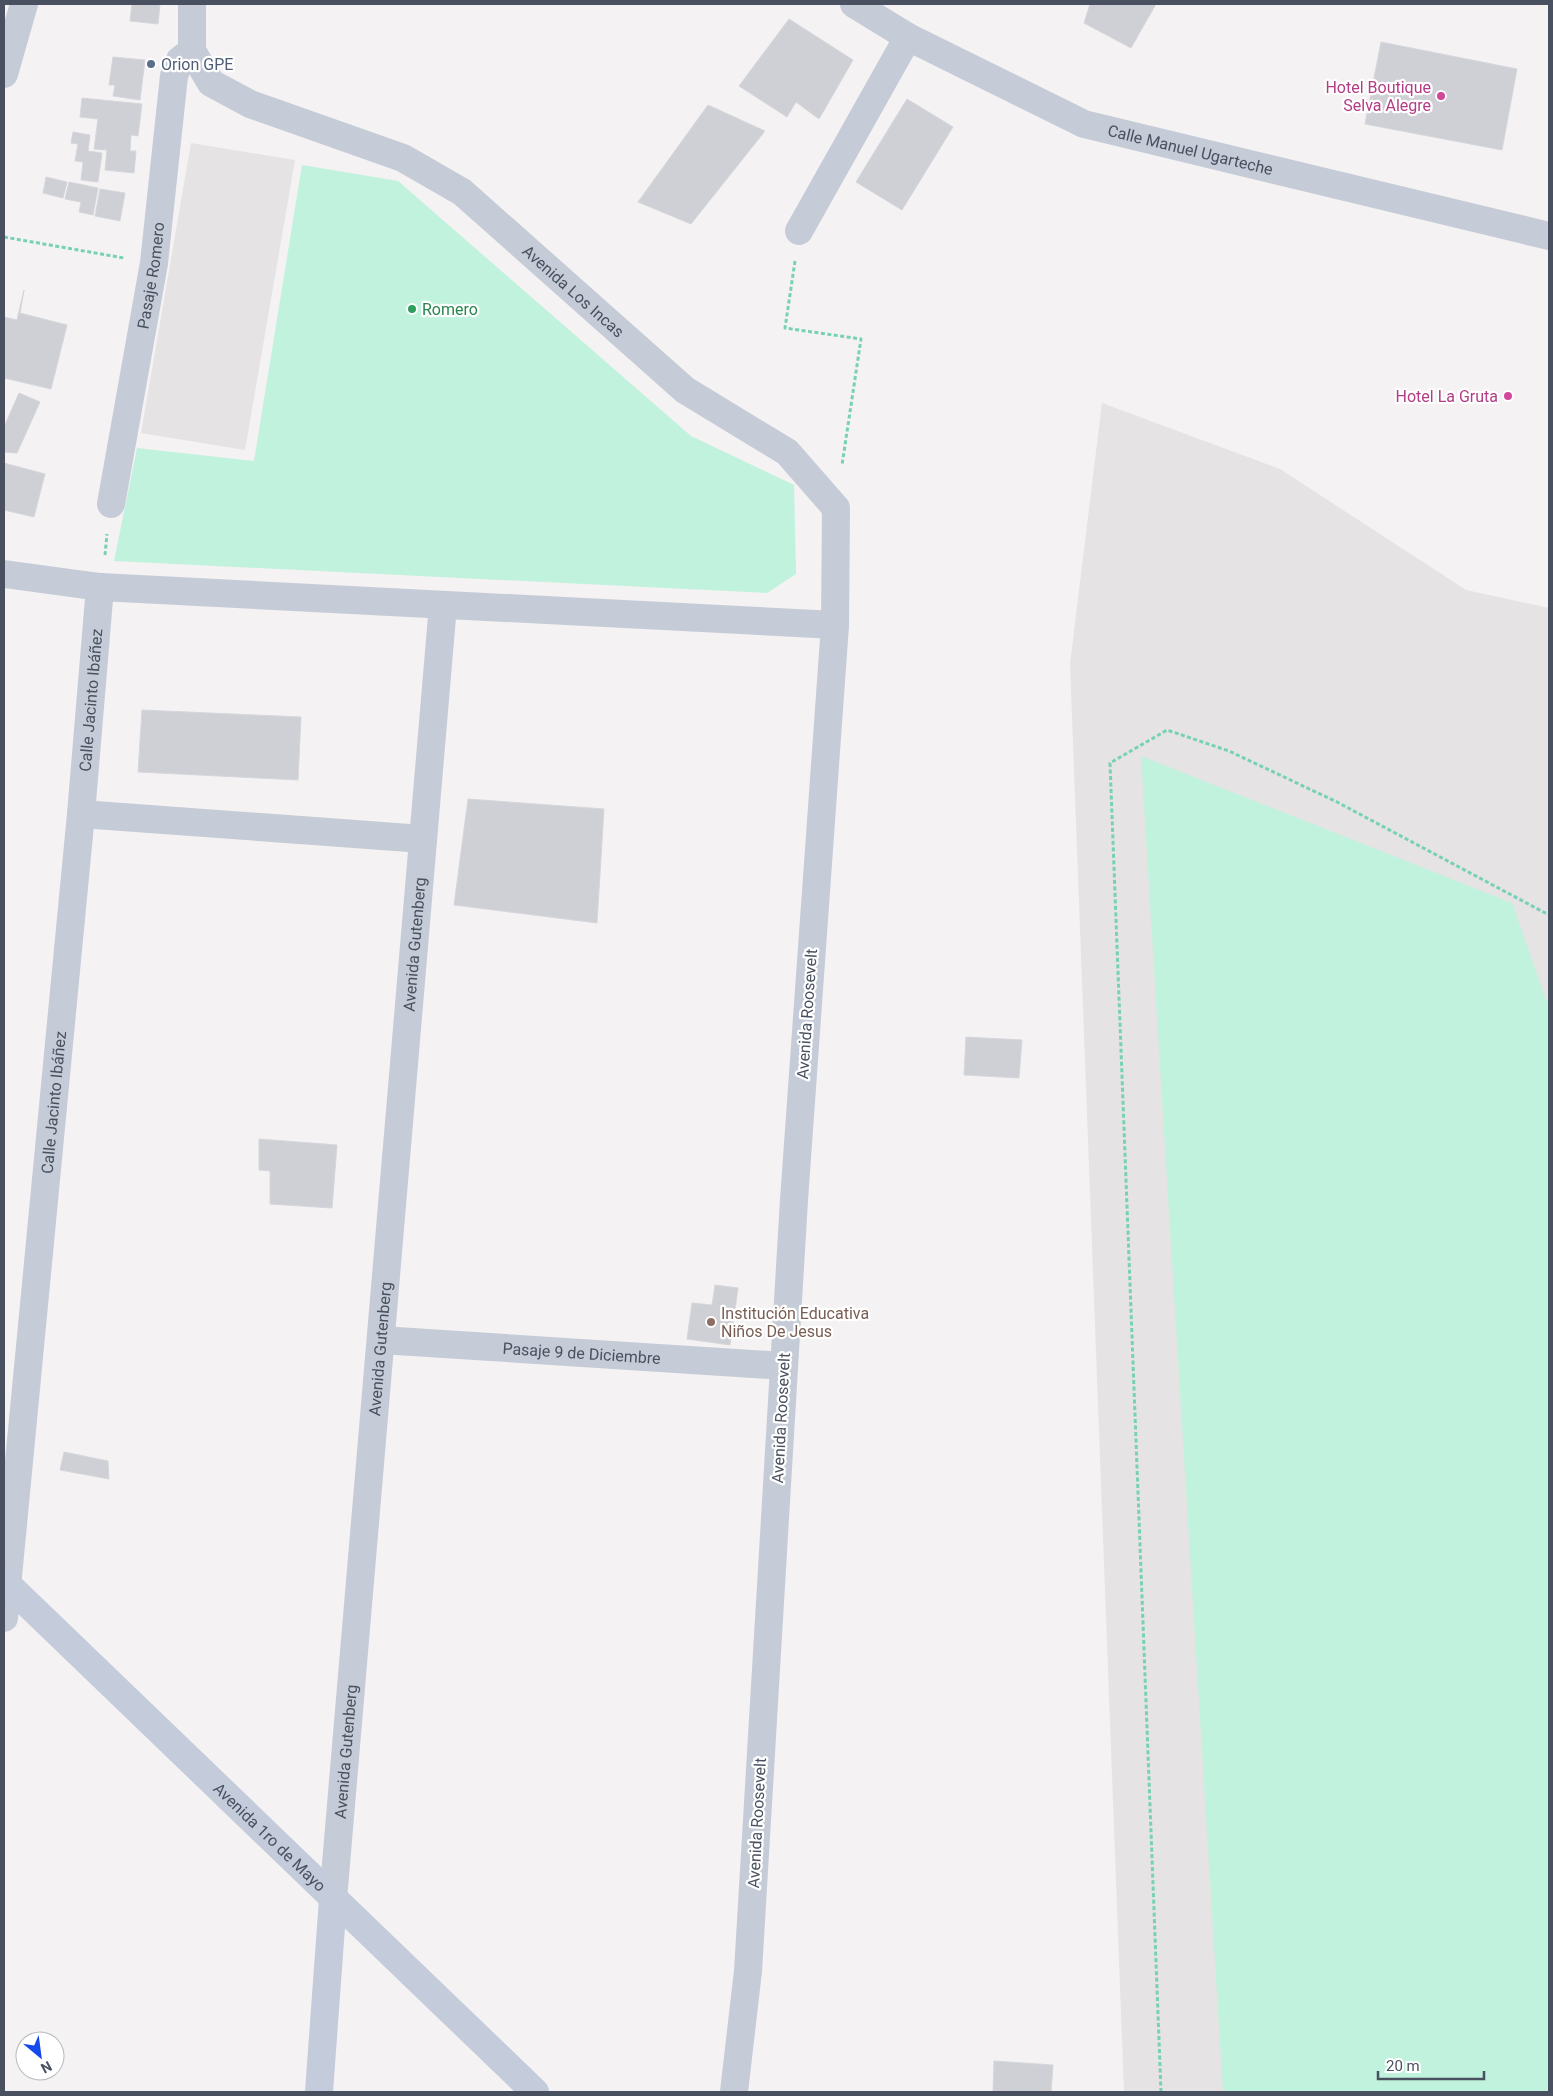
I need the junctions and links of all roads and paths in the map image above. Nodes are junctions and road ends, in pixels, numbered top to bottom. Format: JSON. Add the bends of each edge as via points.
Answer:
{"nodes":[{"id":1,"x":24,"y":4,"type":"edge"},
{"id":2,"x":192,"y":4,"type":"edge"},
{"id":3,"x":854,"y":4,"type":"edge"},
{"id":4,"x":908,"y":37,"type":"junction"},
{"id":5,"x":192,"y":51,"type":"junction"},
{"id":6,"x":4,"y":74,"type":"edge"},
{"id":7,"x":799,"y":232,"type":"joint"},
{"id":8,"x":1549,"y":236,"type":"edge"},
{"id":9,"x":4,"y":237,"type":"edge"},
{"id":10,"x":154,"y":263,"type":"junction"},
{"id":11,"x":111,"y":504,"type":"joint"},
{"id":12,"x":836,"y":508,"type":"junction"},
{"id":13,"x":4,"y":574,"type":"edge"},
{"id":14,"x":100,"y":587,"type":"junction"},
{"id":15,"x":443,"y":605,"type":"junction"},
{"id":16,"x":835,"y":624,"type":"junction"},
{"id":17,"x":81,"y":814,"type":"junction"},
{"id":18,"x":423,"y":839,"type":"junction"},
{"id":19,"x":1549,"y":915,"type":"edge"},
{"id":20,"x":380,"y":1340,"type":"junction"},
{"id":21,"x":784,"y":1366,"type":"junction"},
{"id":22,"x":5,"y":1583,"type":"edge"},
{"id":23,"x":4,"y":1618,"type":"edge"},
{"id":24,"x":333,"y":1899,"type":"junction"},
{"id":25,"x":319,"y":2092,"type":"edge"},
{"id":26,"x":535,"y":2092,"type":"edge"},
{"id":27,"x":734,"y":2092,"type":"edge"},
{"id":28,"x":1160,"y":2092,"type":"edge"}],
"edges":[{"from":1,"to":6,"type":"street"},
{"from":2,"to":5,"type":"street"},
{"from":3,"to":4,"type":"street","name":"Calle Manuel Ugarteche"},
{"from":4,"to":7,"type":"street"},
{"from":4,"to":8,"type":"street","name":"Calle Manuel Ugarteche","via":[[1084,124]]},
{"from":5,"to":10,"type":"street","name":"Pasaje Romero","via":[[180,60],[174,76]]},
{"from":5,"to":12,"type":"street","name":"Avenida Los Incas","via":[[211,83],[250,104],[402,158],[462,192],[685,390],[787,452]]},
{"from":7,"to":12,"type":"path","via":[[785,328],[861,339]]},
{"from":9,"to":10,"type":"path"},
{"from":10,"to":11,"type":"street","name":"Pasaje Romero"},
{"from":11,"to":14,"type":"path"},
{"from":12,"to":16,"type":"street"},
{"from":13,"to":14,"type":"street"},
{"from":14,"to":15,"type":"street"},
{"from":14,"to":17,"type":"street","name":"Calle Jacinto Ibáñez"},
{"from":15,"to":16,"type":"street"},
{"from":15,"to":18,"type":"street","name":"Avenida Gutenberg"},
{"from":16,"to":21,"type":"street","name":"Avenida Roosevelt"},
{"from":17,"to":18,"type":"street"},
{"from":17,"to":22,"type":"street","name":"Calle Jacinto Ibáñez"},
{"from":18,"to":20,"type":"street","name":"Avenida Gutenberg"},
{"from":19,"to":28,"type":"path","via":[[1337,802],[1229,751],[1167,730],[1110,762]]},
{"from":20,"to":21,"type":"street","name":"Pasaje 9 de Diciembre"},
{"from":20,"to":24,"type":"street","name":"Avenida Gutenberg"},
{"from":21,"to":27,"type":"street","name":"Avenida Roosevelt","via":[[748,1971]]},
{"from":22,"to":23,"type":"street","name":"Calle Jacinto Ibáñez"},
{"from":22,"to":24,"type":"main road","name":"Avenida 1ro de Mayo"},
{"from":24,"to":25,"type":"main road","name":"Avenida Gutenberg"},
{"from":24,"to":26,"type":"main road","name":"Avenida 1ro de Mayo"}]}
